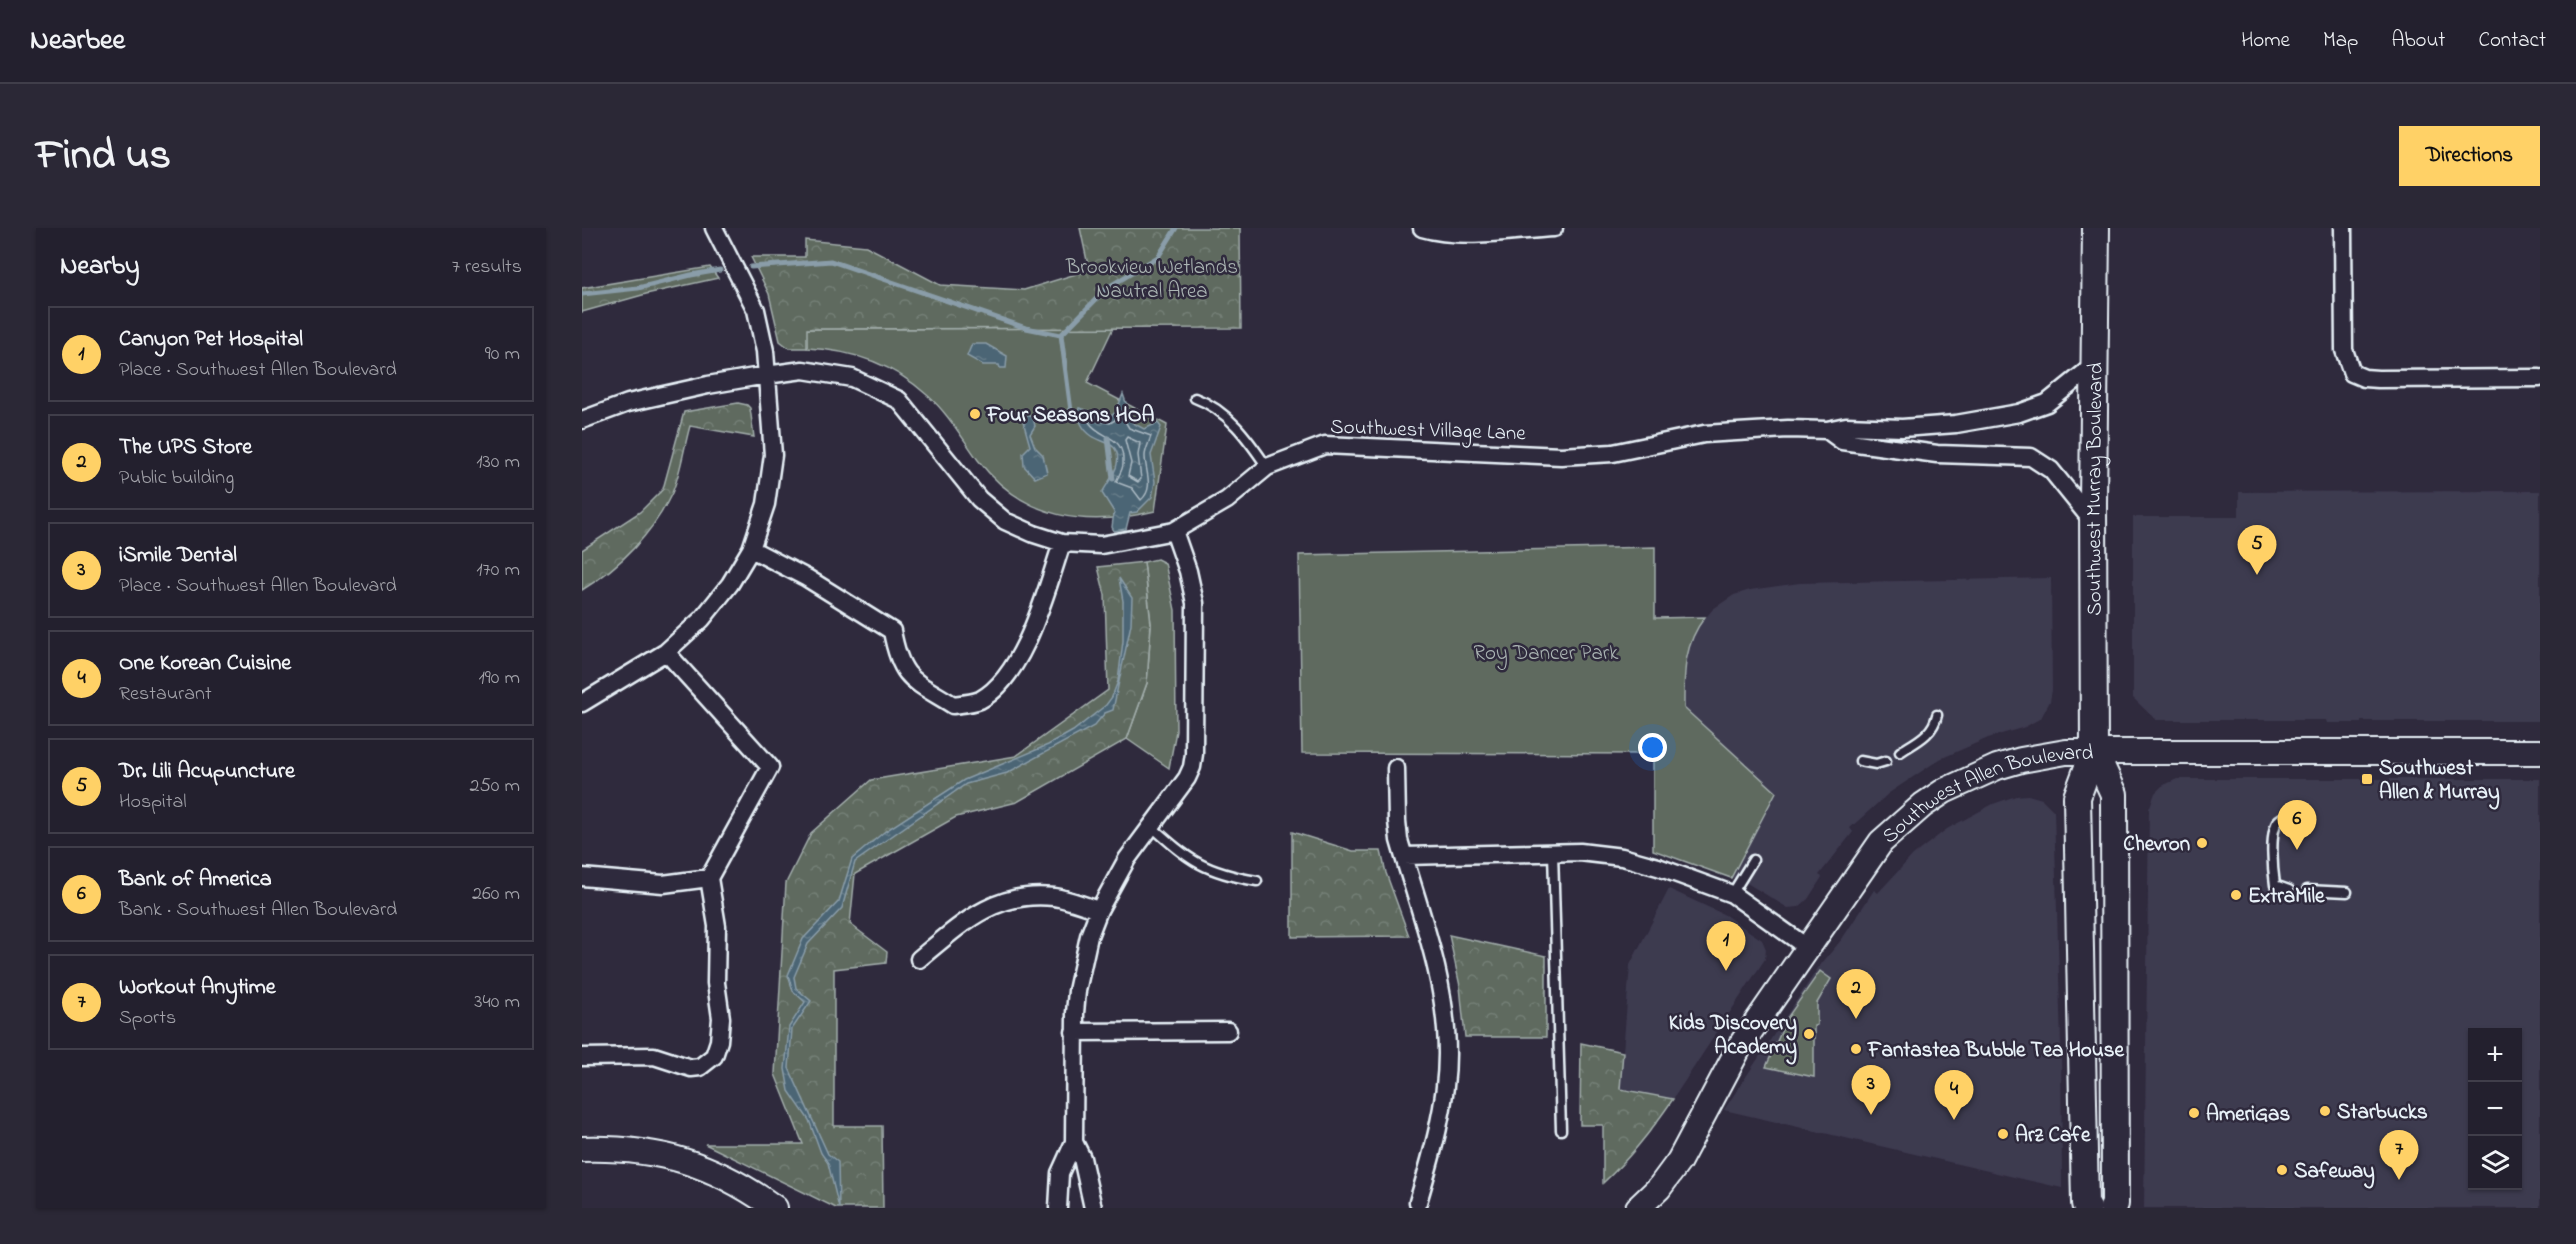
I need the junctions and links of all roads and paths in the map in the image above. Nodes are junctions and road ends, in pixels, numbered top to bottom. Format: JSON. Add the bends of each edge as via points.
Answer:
{"nodes":[{"id":1,"x":714,"y":228,"type":"edge"},
{"id":2,"x":1422,"y":228,"type":"edge"},
{"id":3,"x":1554,"y":228,"type":"edge"},
{"id":4,"x":2096,"y":228,"type":"edge"},
{"id":5,"x":2343,"y":228,"type":"edge"},
{"id":6,"x":2093,"y":366,"type":"junction"},
{"id":7,"x":766,"y":375,"type":"junction"},
{"id":8,"x":2540,"y":378,"type":"edge"},
{"id":9,"x":1195,"y":398,"type":"dead end"},
{"id":10,"x":582,"y":420,"type":"edge"},
{"id":11,"x":1827,"y":430,"type":"junction"},
{"id":12,"x":1267,"y":467,"type":"junction"},
{"id":13,"x":2093,"y":522,"type":"junction"},
{"id":14,"x":1174,"y":531,"type":"junction"},
{"id":15,"x":1062,"y":543,"type":"junction"},
{"id":16,"x":751,"y":549,"type":"junction"},
{"id":17,"x":666,"y":652,"type":"junction"},
{"id":18,"x":582,"y":703,"type":"edge"},
{"id":19,"x":1937,"y":715,"type":"dead end"},
{"id":20,"x":2094,"y":751,"type":"junction"},
{"id":21,"x":2540,"y":752,"type":"edge"},
{"id":22,"x":1900,"y":753,"type":"dead end"},
{"id":23,"x":1860,"y":761,"type":"dead end"},
{"id":24,"x":1886,"y":761,"type":"dead end"},
{"id":25,"x":1396,"y":768,"type":"dead end"},
{"id":26,"x":2286,"y":816,"type":"dead end"},
{"id":27,"x":1150,"y":825,"type":"junction"},
{"id":28,"x":1553,"y":852,"type":"junction"},
{"id":29,"x":1404,"y":856,"type":"junction"},
{"id":30,"x":1753,"y":860,"type":"dead end"},
{"id":31,"x":582,"y":877,"type":"edge"},
{"id":32,"x":709,"y":878,"type":"junction"},
{"id":33,"x":1257,"y":881,"type":"dead end"},
{"id":34,"x":2289,"y":890,"type":"dead end"},
{"id":35,"x":2307,"y":890,"type":"dead end"},
{"id":36,"x":2347,"y":892,"type":"dead end"},
{"id":37,"x":1732,"y":894,"type":"junction"},
{"id":38,"x":1099,"y":910,"type":"junction"},
{"id":39,"x":1808,"y":948,"type":"junction"},
{"id":40,"x":919,"y":959,"type":"dead end"},
{"id":41,"x":1228,"y":1031,"type":"dead end"},
{"id":42,"x":1074,"y":1032,"type":"junction"},
{"id":43,"x":582,"y":1057,"type":"edge"},
{"id":44,"x":1561,"y":1130,"type":"dead end"},
{"id":45,"x":1074,"y":1142,"type":"junction"},
{"id":46,"x":582,"y":1149,"type":"edge"},
{"id":47,"x":1418,"y":1202,"type":"dead end"},
{"id":48,"x":775,"y":1208,"type":"edge"},
{"id":49,"x":1058,"y":1208,"type":"edge"},
{"id":50,"x":1093,"y":1208,"type":"edge"},
{"id":51,"x":1638,"y":1208,"type":"edge"},
{"id":52,"x":2088,"y":1208,"type":"edge"},
{"id":53,"x":2113,"y":1208,"type":"edge"}],
"edges":[{"from":1,"to":7,"type":"street","via":[[756,310]]},
{"from":2,"to":3,"type":"street","via":[[1466,233]]},
{"from":4,"to":6,"type":"main road","name":"Southwest Murray Boulevard"},
{"from":5,"to":8,"type":"street","via":[[2344,350],[2352,373],[2378,379]]},
{"from":6,"to":11,"type":"street","name":"Southwest Village Lane","via":[[2048,403],[2019,413],[1956,424],[1902,428],[1846,426]]},
{"from":6,"to":13,"type":"main road","name":"Southwest Murray Boulevard"},
{"from":7,"to":10,"type":"street","name":"Southwest Village Lane","via":[[628,403]]},
{"from":7,"to":15,"type":"street","name":"Southwest Village Lane","via":[[803,370],[852,378],[899,400],[979,499],[1005,521]]},
{"from":7,"to":16,"type":"street","via":[[773,455],[766,504]]},
{"from":9,"to":12,"type":"lane","via":[[1213,404],[1235,424]]},
{"from":11,"to":12,"type":"street","name":"Southwest Village Lane","via":[[1704,434],[1613,453],[1561,456],[1325,446]]},
{"from":11,"to":13,"type":"street","name":"Southwest Village Lane","via":[[1842,441],[1937,454],[2031,457],[2051,470]]},
{"from":12,"to":14,"type":"street","name":"Southwest Village Lane","via":[[1227,500]]},
{"from":13,"to":20,"type":"main road","name":"Southwest Murray Boulevard"},
{"from":14,"to":15,"type":"street","name":"Southwest Village Lane","via":[[1101,545]]},
{"from":14,"to":27,"type":"street","via":[[1194,603],[1194,754],[1186,778]]},
{"from":15,"to":16,"type":"street","via":[[1035,626],[1005,680],[980,700],[953,705],[905,673],[897,658],[892,631],[807,578]]},
{"from":16,"to":17,"type":"street","via":[[702,619]]},
{"from":17,"to":18,"type":"street"},
{"from":17,"to":32,"type":"street","via":[[770,767]]},
{"from":19,"to":22,"type":"lane","via":[[1933,728]]},
{"from":20,"to":21,"type":"street","name":"Southwest Allen Boulevard"},
{"from":20,"to":39,"type":"street","name":"Southwest Allen Boulevard","via":[[2050,754],[1997,767],[1923,805],[1881,842]]},
{"from":20,"to":52,"type":"main road","name":"Southwest Murray Boulevard","via":[[2078,797]]},
{"from":20,"to":53,"type":"main road","name":"Southwest Murray Boulevard","via":[[2114,794]]},
{"from":23,"to":24,"type":"lane"},
{"from":25,"to":29,"type":"street","via":[[1397,821]]},
{"from":26,"to":34,"type":"lane","via":[[2278,821],[2273,832],[2273,871],[2275,885]]},
{"from":27,"to":33,"type":"lane","via":[[1185,857],[1221,875]]},
{"from":27,"to":38,"type":"street"},
{"from":28,"to":29,"type":"street"},
{"from":28,"to":37,"type":"street","via":[[1622,857]]},
{"from":28,"to":44,"type":"lane"},
{"from":29,"to":47,"type":"street","via":[[1442,990],[1447,1053],[1443,1104]]},
{"from":30,"to":37,"type":"lane"},
{"from":31,"to":32,"type":"street","via":[[663,884]]},
{"from":32,"to":43,"type":"street","via":[[717,926],[716,983],[721,1018],[714,1056],[692,1068],[654,1056]]},
{"from":35,"to":36,"type":"lane"},
{"from":37,"to":39,"type":"street"},
{"from":38,"to":40,"type":"street","via":[[1054,897],[1016,898],[982,909]]},
{"from":38,"to":42,"type":"street","via":[[1083,962]]},
{"from":39,"to":51,"type":"street","name":"Southwest Allen Boulevard","via":[[1740,1046],[1679,1161]]},
{"from":41,"to":42,"type":"street"},
{"from":42,"to":45,"type":"street"},
{"from":45,"to":49,"type":"street","via":[[1060,1173]]},
{"from":45,"to":50,"type":"street","via":[[1082,1158]]},
{"from":46,"to":48,"type":"street","via":[[652,1152],[689,1162],[733,1181]]}]}
